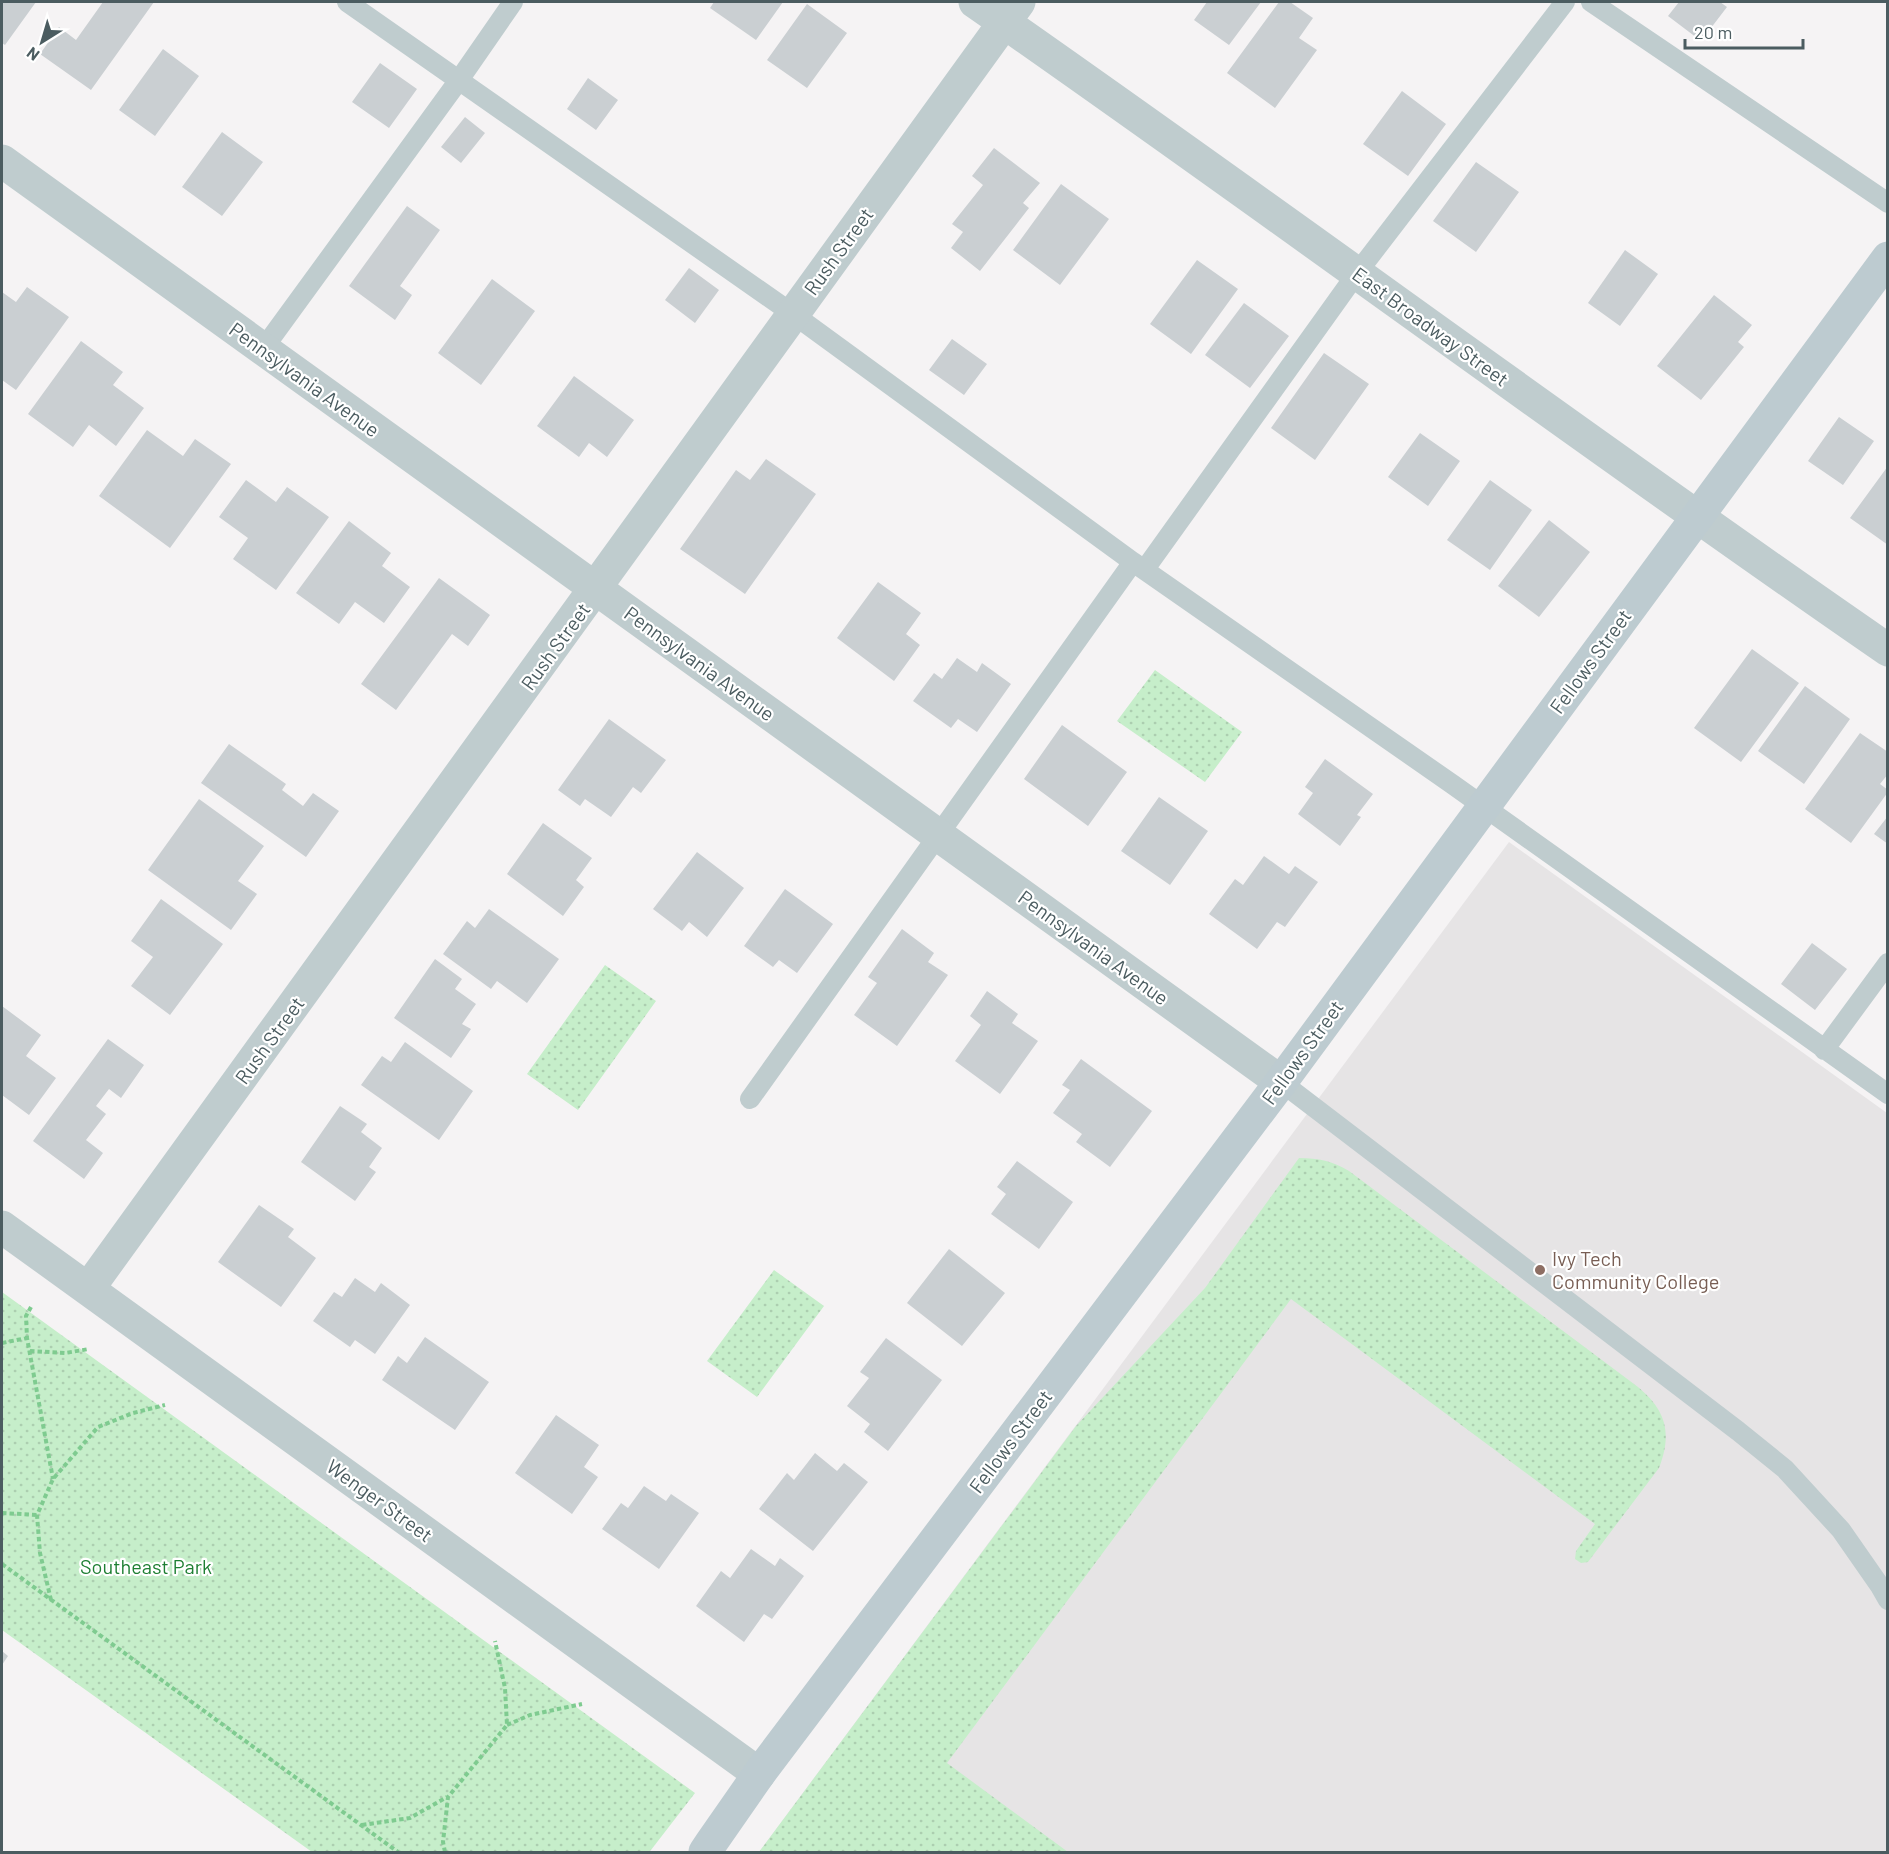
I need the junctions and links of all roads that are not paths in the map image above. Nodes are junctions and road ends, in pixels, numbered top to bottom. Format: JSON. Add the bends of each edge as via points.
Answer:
{"nodes":[{"id":1,"x":347,"y":2,"type":"edge"},
{"id":2,"x":513,"y":2,"type":"edge"},
{"id":3,"x":975,"y":2,"type":"edge"},
{"id":4,"x":1565,"y":2,"type":"edge"},
{"id":5,"x":1591,"y":2,"type":"edge"},
{"id":6,"x":1012,"y":12,"type":"edge"},
{"id":7,"x":459,"y":80,"type":"junction"},
{"id":8,"x":2,"y":161,"type":"edge"},
{"id":9,"x":1887,"y":203,"type":"edge"},
{"id":10,"x":1887,"y":258,"type":"edge"},
{"id":11,"x":1357,"y":273,"type":"junction"},
{"id":12,"x":793,"y":314,"type":"junction"},
{"id":13,"x":263,"y":349,"type":"junction"},
{"id":14,"x":1696,"y":517,"type":"junction"},
{"id":15,"x":1139,"y":566,"type":"junction"},
{"id":16,"x":596,"y":588,"type":"junction"},
{"id":17,"x":1887,"y":650,"type":"edge"},
{"id":18,"x":1483,"y":806,"type":"junction"},
{"id":19,"x":938,"y":835,"type":"junction"},
{"id":20,"x":1887,"y":963,"type":"edge"},
{"id":21,"x":1824,"y":1050,"type":"junction"},
{"id":22,"x":1281,"y":1082,"type":"junction"},
{"id":23,"x":1887,"y":1094,"type":"edge"},
{"id":24,"x":750,"y":1099,"type":"dead end"},
{"id":25,"x":2,"y":1227,"type":"edge"},
{"id":26,"x":88,"y":1289,"type":"junction"},
{"id":27,"x":1887,"y":1600,"type":"edge"},
{"id":28,"x":759,"y":1774,"type":"junction"},
{"id":29,"x":705,"y":1849,"type":"edge"}],
"edges":[{"from":1,"to":7,"type":"lane"},
{"from":2,"to":7,"type":"lane"},
{"from":3,"to":6,"type":"street","name":"East Broadway Street"},
{"from":4,"to":11,"type":"lane"},
{"from":5,"to":9,"type":"lane"},
{"from":6,"to":11,"type":"street","name":"East Broadway Street"},
{"from":6,"to":12,"type":"street","name":"Rush Street"},
{"from":7,"to":12,"type":"lane"},
{"from":7,"to":13,"type":"lane"},
{"from":8,"to":13,"type":"street","name":"Pennsylvania Avenue"},
{"from":10,"to":14,"type":"street","name":"Fellows Street"},
{"from":11,"to":14,"type":"street","name":"East Broadway Street"},
{"from":11,"to":15,"type":"lane"},
{"from":12,"to":15,"type":"lane"},
{"from":12,"to":16,"type":"street","name":"Rush Street"},
{"from":13,"to":16,"type":"street","name":"Pennsylvania Avenue"},
{"from":14,"to":17,"type":"street","name":"East Broadway Street"},
{"from":14,"to":18,"type":"street","name":"Fellows Street"},
{"from":15,"to":18,"type":"lane"},
{"from":15,"to":19,"type":"lane"},
{"from":16,"to":19,"type":"street","name":"Pennsylvania Avenue"},
{"from":16,"to":26,"type":"street","name":"Rush Street"},
{"from":18,"to":21,"type":"lane"},
{"from":18,"to":22,"type":"street","name":"Fellows Street"},
{"from":19,"to":22,"type":"street","name":"Pennsylvania Avenue"},
{"from":19,"to":24,"type":"lane"},
{"from":20,"to":21,"type":"lane"},
{"from":21,"to":23,"type":"lane"},
{"from":22,"to":27,"type":"lane","via":[[1785,1469],[1841,1530]]},
{"from":22,"to":28,"type":"street","name":"Fellows Street"},
{"from":25,"to":26,"type":"street","name":"Wenger Street"},
{"from":26,"to":28,"type":"street","name":"Wenger Street"},
{"from":28,"to":29,"type":"street","name":"Fellows Street"}]}
